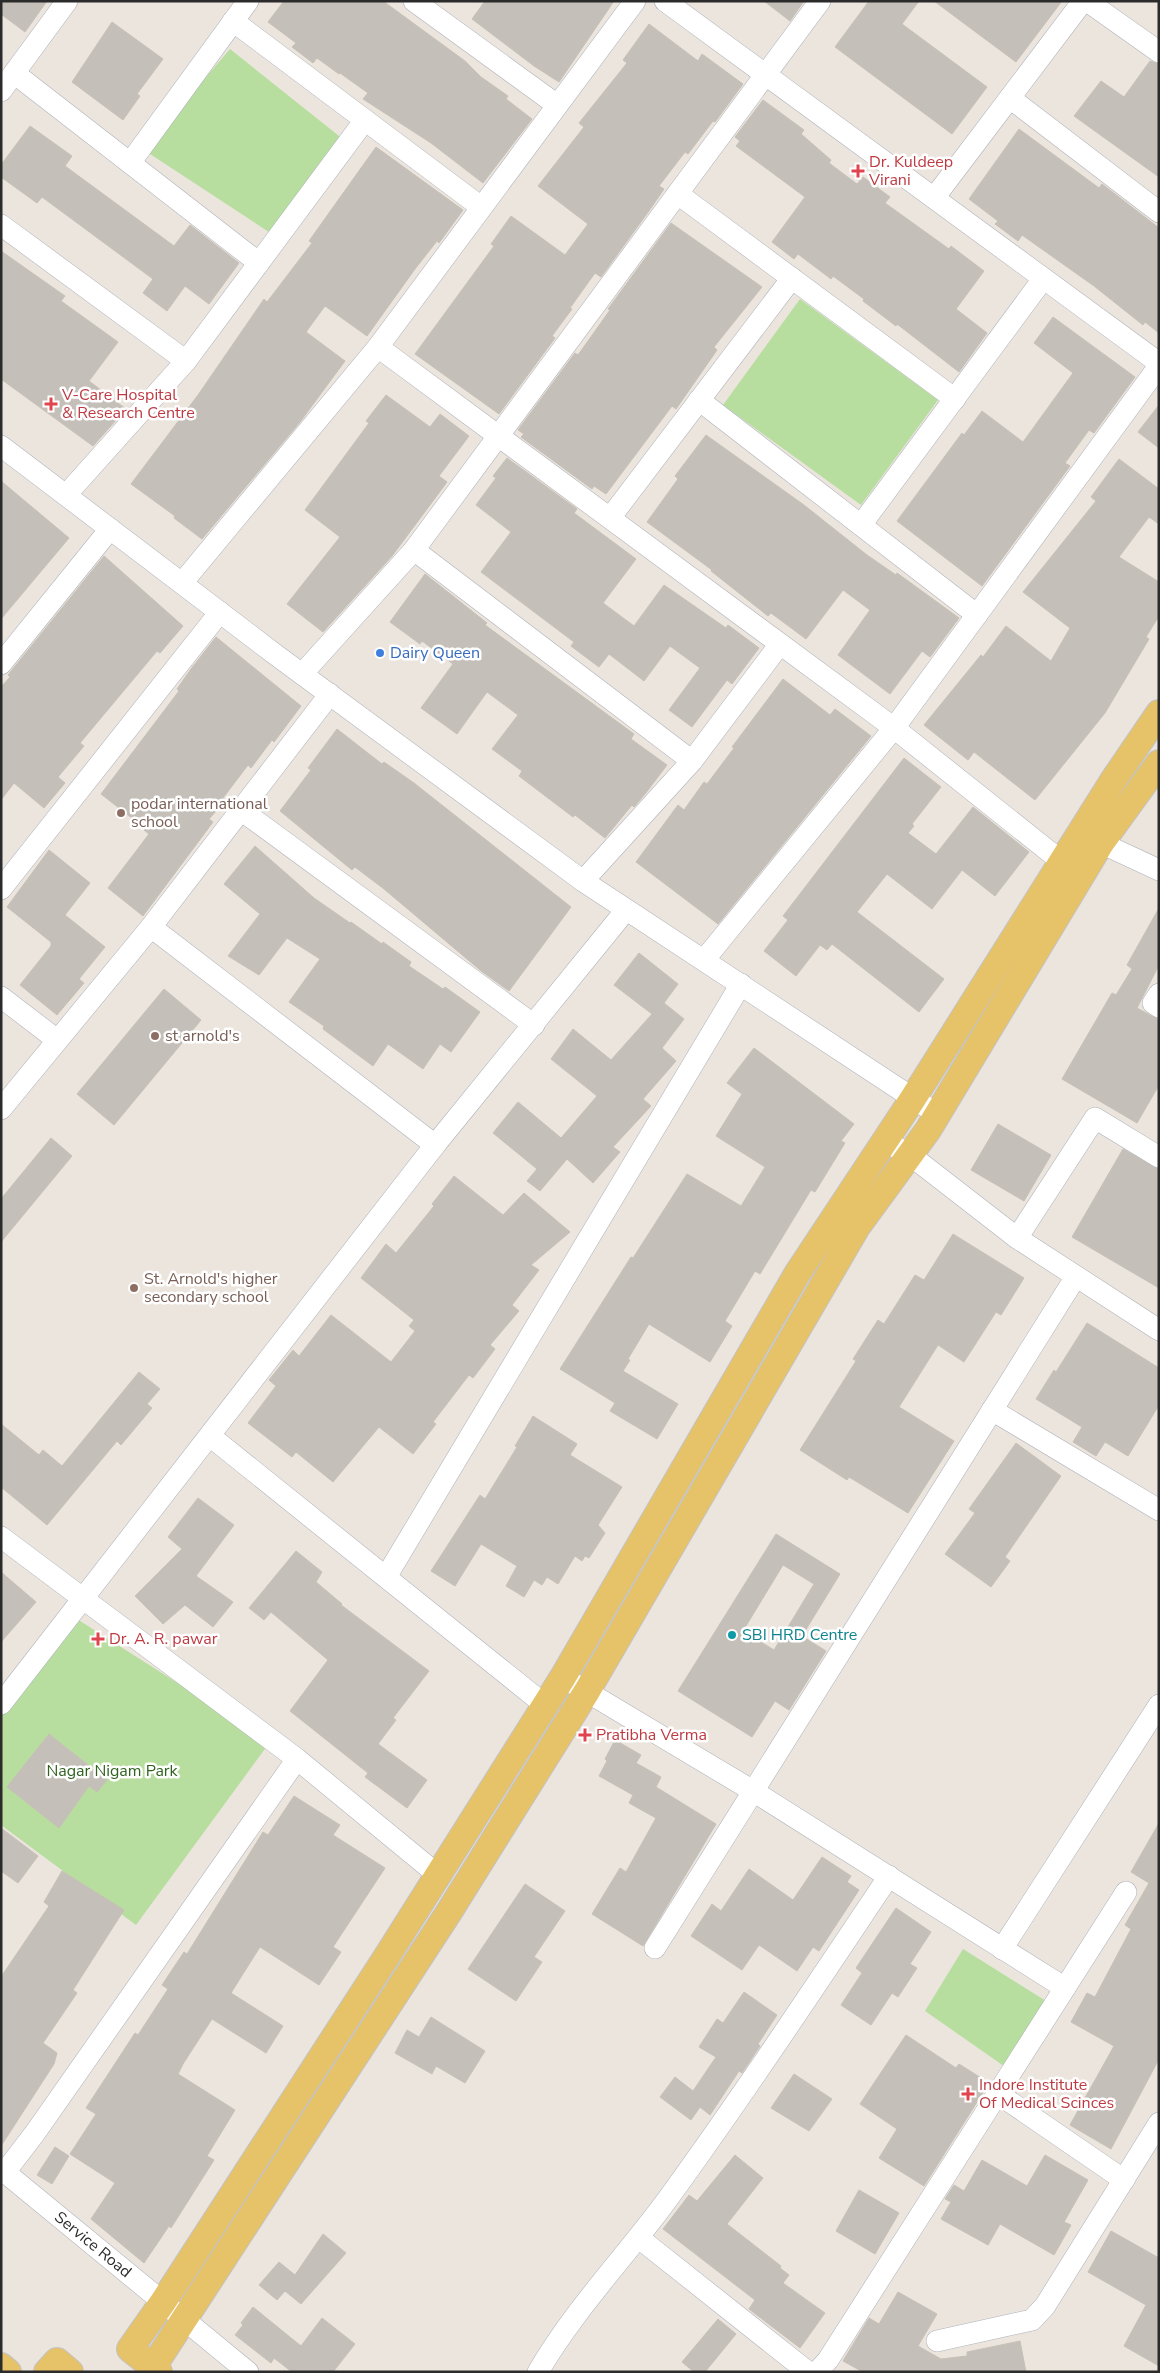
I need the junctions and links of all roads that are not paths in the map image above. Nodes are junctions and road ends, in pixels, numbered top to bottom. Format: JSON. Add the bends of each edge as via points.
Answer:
{"nodes":[{"id":1,"x":67,"y":1,"type":"edge"},
{"id":2,"x":248,"y":1,"type":"edge"},
{"id":3,"x":414,"y":1,"type":"edge"},
{"id":4,"x":635,"y":1,"type":"edge"},
{"id":5,"x":665,"y":1,"type":"edge"},
{"id":6,"x":820,"y":1,"type":"edge"},
{"id":7,"x":1083,"y":1,"type":"edge"},
{"id":8,"x":1088,"y":1,"type":"edge"},
{"id":9,"x":234,"y":21,"type":"junction"},
{"id":10,"x":1159,"y":52,"type":"edge"},
{"id":11,"x":14,"y":73,"type":"junction"},
{"id":12,"x":766,"y":75,"type":"junction"},
{"id":13,"x":1,"y":90,"type":"edge"},
{"id":14,"x":1010,"y":98,"type":"junction"},
{"id":15,"x":557,"y":106,"type":"junction"},
{"id":16,"x":366,"y":120,"type":"junction"},
{"id":17,"x":130,"y":163,"type":"junction"},
{"id":18,"x":678,"y":194,"type":"junction"},
{"id":19,"x":934,"y":198,"type":"junction"},
{"id":20,"x":481,"y":207,"type":"junction"},
{"id":21,"x":1159,"y":212,"type":"edge"},
{"id":22,"x":1,"y":225,"type":"edge"},
{"id":23,"x":258,"y":263,"type":"junction"},
{"id":24,"x":792,"y":278,"type":"junction"},
{"id":25,"x":1043,"y":279,"type":"junction"},
{"id":26,"x":378,"y":347,"type":"junction"},
{"id":27,"x":186,"y":361,"type":"junction"},
{"id":28,"x":1159,"y":365,"type":"edge"},
{"id":29,"x":955,"y":399,"type":"junction"},
{"id":30,"x":700,"y":400,"type":"junction"},
{"id":31,"x":498,"y":436,"type":"junction"},
{"id":32,"x":1,"y":446,"type":"edge"},
{"id":33,"x":66,"y":495,"type":"junction"},
{"id":34,"x":610,"y":518,"type":"junction"},
{"id":35,"x":861,"y":525,"type":"junction"},
{"id":36,"x":110,"y":529,"type":"junction"},
{"id":37,"x":414,"y":550,"type":"junction"},
{"id":38,"x":182,"y":584,"type":"junction"},
{"id":39,"x":220,"y":612,"type":"junction"},
{"id":40,"x":977,"y":615,"type":"junction"},
{"id":41,"x":780,"y":644,"type":"junction"},
{"id":42,"x":1,"y":664,"type":"edge"},
{"id":43,"x":302,"y":674,"type":"junction"},
{"id":44,"x":330,"y":694,"type":"junction"},
{"id":45,"x":1159,"y":714,"type":"edge"},
{"id":46,"x":894,"y":728,"type":"junction"},
{"id":47,"x":692,"y":761,"type":"junction"},
{"id":48,"x":1159,"y":763,"type":"edge"},
{"id":49,"x":242,"y":810,"type":"junction"},
{"id":50,"x":1100,"y":843,"type":"junction"},
{"id":51,"x":1061,"y":861,"type":"junction"},
{"id":52,"x":1159,"y":870,"type":"edge"},
{"id":53,"x":583,"y":881,"type":"junction"},
{"id":54,"x":1,"y":889,"type":"edge"},
{"id":55,"x":626,"y":910,"type":"junction"},
{"id":56,"x":151,"y":928,"type":"junction"},
{"id":57,"x":704,"y":960,"type":"junction"},
{"id":58,"x":741,"y":984,"type":"junction"},
{"id":59,"x":1159,"y":994,"type":"edge"},
{"id":60,"x":1,"y":997,"type":"edge"},
{"id":61,"x":1159,"y":1007,"type":"edge"},
{"id":62,"x":534,"y":1025,"type":"junction"},
{"id":63,"x":57,"y":1040,"type":"junction"},
{"id":64,"x":912,"y":1100,"type":"junction"},
{"id":65,"x":1,"y":1109,"type":"edge"},
{"id":66,"x":937,"y":1114,"type":"junction"},
{"id":67,"x":885,"y":1141,"type":"junction"},
{"id":68,"x":435,"y":1145,"type":"junction"},
{"id":69,"x":910,"y":1155,"type":"junction"},
{"id":70,"x":1159,"y":1157,"type":"edge"},
{"id":71,"x":1017,"y":1238,"type":"junction"},
{"id":72,"x":1075,"y":1278,"type":"junction"},
{"id":73,"x":1159,"y":1330,"type":"edge"},
{"id":74,"x":992,"y":1410,"type":"junction"},
{"id":75,"x":210,"y":1436,"type":"junction"},
{"id":76,"x":1159,"y":1510,"type":"edge"},
{"id":77,"x":1,"y":1537,"type":"edge"},
{"id":78,"x":386,"y":1577,"type":"junction"},
{"id":79,"x":83,"y":1598,"type":"junction"},
{"id":80,"x":563,"y":1677,"type":"junction"},
{"id":81,"x":587,"y":1691,"type":"junction"},
{"id":82,"x":1,"y":1704,"type":"edge"},
{"id":83,"x":545,"y":1705,"type":"junction"},
{"id":84,"x":1159,"y":1705,"type":"edge"},
{"id":85,"x":297,"y":1759,"type":"junction"},
{"id":86,"x":753,"y":1791,"type":"junction"},
{"id":87,"x":438,"y":1875,"type":"junction"},
{"id":88,"x":889,"y":1876,"type":"junction"},
{"id":89,"x":1126,"y":1892,"type":"dead end"},
{"id":90,"x":655,"y":1948,"type":"dead end"},
{"id":91,"x":1002,"y":1949,"type":"junction"},
{"id":92,"x":1065,"y":1988,"type":"junction"},
{"id":93,"x":998,"y":2093,"type":"junction"},
{"id":94,"x":1159,"y":2124,"type":"edge"},
{"id":95,"x":3,"y":2170,"type":"edge"},
{"id":96,"x":1124,"y":2180,"type":"junction"},
{"id":97,"x":639,"y":2238,"type":"junction"},
{"id":98,"x":163,"y":2302,"type":"junction"},
{"id":99,"x":185,"y":2320,"type":"junction"},
{"id":100,"x":938,"y":2341,"type":"dead end"},
{"id":101,"x":1,"y":2366,"type":"edge"},
{"id":102,"x":156,"y":2369,"type":"edge"},
{"id":103,"x":8,"y":2372,"type":"edge"},
{"id":104,"x":248,"y":2372,"type":"edge"},
{"id":105,"x":538,"y":2372,"type":"edge"},
{"id":106,"x":808,"y":2372,"type":"edge"},
{"id":107,"x":817,"y":2372,"type":"edge"}],
"edges":[{"from":1,"to":11,"type":"street"},
{"from":2,"to":9,"type":"street"},
{"from":3,"to":15,"type":"street"},
{"from":4,"to":15,"type":"street"},
{"from":5,"to":12,"type":"street"},
{"from":6,"to":12,"type":"street"},
{"from":7,"to":14,"type":"street"},
{"from":8,"to":10,"type":"street"},
{"from":9,"to":16,"type":"street"},
{"from":9,"to":17,"type":"street"},
{"from":11,"to":13,"type":"street"},
{"from":11,"to":17,"type":"street"},
{"from":12,"to":18,"type":"street"},
{"from":12,"to":19,"type":"street"},
{"from":14,"to":19,"type":"street"},
{"from":14,"to":21,"type":"street"},
{"from":15,"to":20,"type":"street"},
{"from":16,"to":20,"type":"street"},
{"from":16,"to":23,"type":"street"},
{"from":17,"to":23,"type":"street"},
{"from":18,"to":24,"type":"street"},
{"from":18,"to":31,"type":"street"},
{"from":19,"to":25,"type":"street"},
{"from":20,"to":26,"type":"street"},
{"from":22,"to":27,"type":"street"},
{"from":23,"to":27,"type":"street"},
{"from":24,"to":29,"type":"street"},
{"from":24,"to":30,"type":"street"},
{"from":25,"to":28,"type":"street"},
{"from":25,"to":29,"type":"street"},
{"from":26,"to":31,"type":"street"},
{"from":26,"to":38,"type":"street"},
{"from":27,"to":33,"type":"street"},
{"from":28,"to":40,"type":"street"},
{"from":29,"to":35,"type":"street"},
{"from":30,"to":34,"type":"street"},
{"from":30,"to":35,"type":"street"},
{"from":31,"to":34,"type":"street"},
{"from":31,"to":37,"type":"street"},
{"from":32,"to":33,"type":"street"},
{"from":33,"to":36,"type":"street"},
{"from":34,"to":41,"type":"street"},
{"from":35,"to":40,"type":"street"},
{"from":36,"to":38,"type":"street"},
{"from":36,"to":42,"type":"street"},
{"from":37,"to":43,"type":"street"},
{"from":37,"to":47,"type":"street"},
{"from":38,"to":39,"type":"street"},
{"from":39,"to":43,"type":"street"},
{"from":39,"to":54,"type":"street"},
{"from":40,"to":46,"type":"street"},
{"from":41,"to":46,"type":"street"},
{"from":41,"to":47,"type":"street"},
{"from":43,"to":44,"type":"street"},
{"from":44,"to":49,"type":"street"},
{"from":44,"to":53,"type":"street"},
{"from":45,"to":51,"type":"main road"},
{"from":46,"to":51,"type":"street"},
{"from":46,"to":57,"type":"street"},
{"from":47,"to":53,"type":"street"},
{"from":48,"to":50,"type":"main road"},
{"from":49,"to":56,"type":"street"},
{"from":49,"to":62,"type":"street"},
{"from":50,"to":52,"type":"street"},
{"from":50,"to":66,"type":"main road"},
{"from":51,"to":64,"type":"main road"},
{"from":53,"to":55,"type":"street"},
{"from":55,"to":57,"type":"street"},
{"from":55,"to":62,"type":"street"},
{"from":56,"to":63,"type":"street"},
{"from":56,"to":68,"type":"street"},
{"from":57,"to":58,"type":"street"},
{"from":58,"to":64,"type":"street"},
{"from":58,"to":78,"type":"street"},
{"from":59,"to":61,"type":"street","via":[[1153,1004]]},
{"from":60,"to":63,"type":"street"},
{"from":62,"to":68,"type":"street"},
{"from":63,"to":65,"type":"street"},
{"from":64,"to":66,"type":"street"},
{"from":64,"to":67,"type":"main road"},
{"from":66,"to":69,"type":"main road"},
{"from":67,"to":69,"type":"street"},
{"from":67,"to":80,"type":"main road","via":[[797,1274]]},
{"from":68,"to":75,"type":"street"},
{"from":69,"to":71,"type":"street"},
{"from":69,"to":81,"type":"main road","via":[[857,1227]]},
{"from":70,"to":71,"type":"street","via":[[1095,1118]]},
{"from":71,"to":72,"type":"street"},
{"from":72,"to":73,"type":"street"},
{"from":72,"to":74,"type":"street"},
{"from":74,"to":76,"type":"street"},
{"from":74,"to":86,"type":"street"},
{"from":75,"to":78,"type":"street"},
{"from":75,"to":79,"type":"street"},
{"from":77,"to":79,"type":"street"},
{"from":78,"to":83,"type":"street"},
{"from":79,"to":82,"type":"street"},
{"from":79,"to":85,"type":"street"},
{"from":80,"to":81,"type":"street"},
{"from":80,"to":83,"type":"main road"},
{"from":81,"to":86,"type":"street"},
{"from":81,"to":99,"type":"main road","via":[[449,1912]]},
{"from":83,"to":87,"type":"main road"},
{"from":84,"to":91,"type":"street"},
{"from":85,"to":87,"type":"street"},
{"from":85,"to":95,"type":"street","via":[[35,2133]]},
{"from":86,"to":88,"type":"street"},
{"from":86,"to":90,"type":"street"},
{"from":87,"to":98,"type":"main road"},
{"from":88,"to":91,"type":"street"},
{"from":88,"to":97,"type":"street","via":[[744,2094]]},
{"from":89,"to":92,"type":"street"},
{"from":91,"to":92,"type":"street"},
{"from":92,"to":93,"type":"street"},
{"from":93,"to":96,"type":"street"},
{"from":93,"to":107,"type":"street","via":[[833,2352]]},
{"from":94,"to":96,"type":"street"},
{"from":95,"to":98,"type":"street","name":"Service Road"},
{"from":96,"to":100,"type":"street","via":[[1046,2306],[1032,2320]]},
{"from":97,"to":105,"type":"street","via":[[552,2347]]},
{"from":97,"to":106,"type":"street"},
{"from":98,"to":99,"type":"street","name":"Service Road"},
{"from":98,"to":102,"type":"main road","via":[[130,2349]]},
{"from":99,"to":102,"type":"main road"},
{"from":99,"to":104,"type":"street","name":"Service Road"},
{"from":101,"to":103,"type":"main road"}]}
